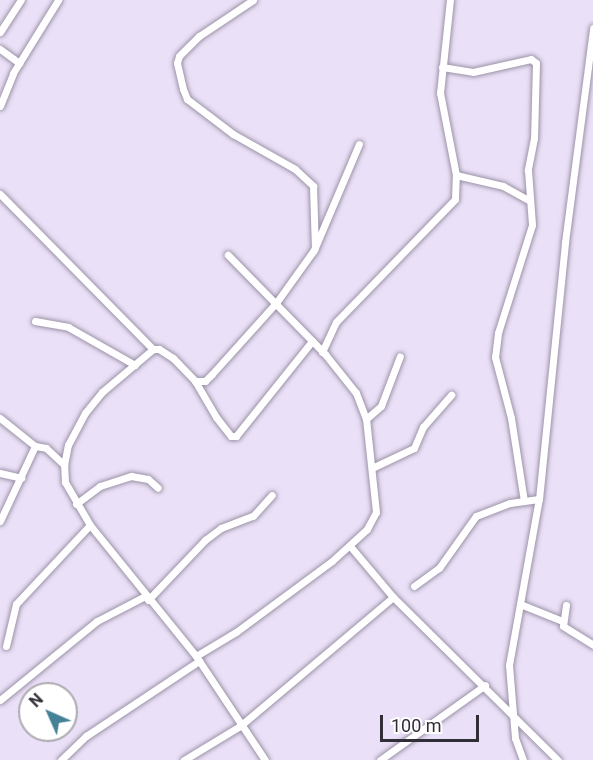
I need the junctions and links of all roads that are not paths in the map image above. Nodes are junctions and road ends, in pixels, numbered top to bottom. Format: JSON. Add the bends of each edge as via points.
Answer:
{"nodes":[{"id":1,"x":21,"y":0,"type":"edge"},
{"id":2,"x":58,"y":0,"type":"edge"},
{"id":3,"x":253,"y":0,"type":"edge"},
{"id":4,"x":450,"y":0,"type":"edge"},
{"id":5,"x":593,"y":28,"type":"edge"},
{"id":6,"x":0,"y":32,"type":"edge"},
{"id":7,"x":0,"y":48,"type":"edge"},
{"id":8,"x":19,"y":63,"type":"junction"},
{"id":9,"x":442,"y":67,"type":"junction"},
{"id":10,"x":0,"y":106,"type":"edge"},
{"id":11,"x":359,"y":144,"type":"dead end"},
{"id":12,"x":456,"y":175,"type":"junction"},
{"id":13,"x":0,"y":194,"type":"edge"},
{"id":14,"x":530,"y":201,"type":"junction"},
{"id":15,"x":314,"y":250,"type":"junction"},
{"id":16,"x":228,"y":255,"type":"dead end"},
{"id":17,"x":276,"y":303,"type":"junction"},
{"id":18,"x":35,"y":321,"type":"dead end"},
{"id":19,"x":312,"y":341,"type":"junction"},
{"id":20,"x":153,"y":349,"type":"junction"},
{"id":21,"x":322,"y":352,"type":"junction"},
{"id":22,"x":400,"y":356,"type":"dead end"},
{"id":23,"x":135,"y":365,"type":"junction"},
{"id":24,"x":195,"y":381,"type":"junction"},
{"id":25,"x":451,"y":395,"type":"dead end"},
{"id":26,"x":0,"y":418,"type":"edge"},
{"id":27,"x":366,"y":419,"type":"junction"},
{"id":28,"x":35,"y":446,"type":"junction"},
{"id":29,"x":64,"y":465,"type":"junction"},
{"id":30,"x":374,"y":467,"type":"junction"},
{"id":31,"x":0,"y":473,"type":"edge"},
{"id":32,"x":21,"y":478,"type":"junction"},
{"id":33,"x":158,"y":488,"type":"dead end"},
{"id":34,"x":272,"y":495,"type":"dead end"},
{"id":35,"x":539,"y":499,"type":"junction"},
{"id":36,"x":524,"y":501,"type":"junction"},
{"id":37,"x":76,"y":504,"type":"junction"},
{"id":38,"x":0,"y":521,"type":"edge"},
{"id":39,"x":90,"y":525,"type":"junction"},
{"id":40,"x":350,"y":546,"type":"junction"},
{"id":41,"x":414,"y":586,"type":"dead end"},
{"id":42,"x":393,"y":597,"type":"junction"},
{"id":43,"x":147,"y":598,"type":"junction"},
{"id":44,"x":520,"y":604,"type":"junction"},
{"id":45,"x":566,"y":605,"type":"dead end"},
{"id":46,"x":562,"y":621,"type":"junction"},
{"id":47,"x":593,"y":645,"type":"edge"},
{"id":48,"x":6,"y":646,"type":"dead end"},
{"id":49,"x":197,"y":659,"type":"junction"},
{"id":50,"x":485,"y":685,"type":"junction"},
{"id":51,"x":0,"y":700,"type":"edge"},
{"id":52,"x":512,"y":713,"type":"junction"},
{"id":53,"x":240,"y":726,"type":"junction"},
{"id":54,"x":61,"y":760,"type":"edge"},
{"id":55,"x":184,"y":760,"type":"edge"},
{"id":56,"x":265,"y":760,"type":"edge"},
{"id":57,"x":380,"y":760,"type":"edge"},
{"id":58,"x":523,"y":760,"type":"edge"},
{"id":59,"x":558,"y":760,"type":"edge"}],
"edges":[{"from":1,"to":6,"type":"street"},
{"from":2,"to":8,"type":"street"},
{"from":3,"to":15,"type":"street","via":[[199,36],[179,56],[183,89],[187,99],[233,134],[295,169],[313,186]]},
{"from":4,"to":9,"type":"street"},
{"from":5,"to":35,"type":"street","via":[[565,242]]},
{"from":7,"to":8,"type":"street"},
{"from":8,"to":10,"type":"street"},
{"from":9,"to":12,"type":"street","via":[[440,93]]},
{"from":9,"to":14,"type":"street","via":[[473,72],[531,59],[537,63],[534,138],[528,170]]},
{"from":11,"to":15,"type":"street"},
{"from":12,"to":14,"type":"street","via":[[503,186]]},
{"from":12,"to":21,"type":"street","via":[[455,199],[445,213],[336,322]]},
{"from":13,"to":20,"type":"street"},
{"from":14,"to":36,"type":"street","via":[[532,225],[498,333],[495,357],[511,418]]},
{"from":15,"to":17,"type":"street"},
{"from":16,"to":17,"type":"street"},
{"from":17,"to":19,"type":"street"},
{"from":17,"to":24,"type":"street","via":[[205,381]]},
{"from":18,"to":23,"type":"street","via":[[68,327]]},
{"from":19,"to":21,"type":"street"},
{"from":19,"to":24,"type":"street","via":[[236,436],[225,429]]},
{"from":20,"to":23,"type":"street"},
{"from":20,"to":24,"type":"street","via":[[173,358]]},
{"from":21,"to":27,"type":"street","via":[[356,393]]},
{"from":22,"to":27,"type":"street","via":[[381,406]]},
{"from":23,"to":29,"type":"street","via":[[102,392],[85,413],[68,445]]},
{"from":25,"to":30,"type":"street","via":[[423,427],[414,448]]},
{"from":26,"to":28,"type":"street"},
{"from":27,"to":30,"type":"street"},
{"from":28,"to":29,"type":"street","via":[[46,448]]},
{"from":28,"to":32,"type":"street"},
{"from":29,"to":37,"type":"street","via":[[64,482]]},
{"from":30,"to":40,"type":"street","via":[[376,512]]},
{"from":31,"to":32,"type":"street"},
{"from":32,"to":38,"type":"street"},
{"from":33,"to":37,"type":"street","via":[[148,479],[131,476],[100,486]]},
{"from":34,"to":43,"type":"street","via":[[253,516],[221,528],[205,540]]},
{"from":35,"to":36,"type":"street"},
{"from":35,"to":44,"type":"street"},
{"from":36,"to":41,"type":"street","via":[[476,516],[439,568]]},
{"from":37,"to":39,"type":"street"},
{"from":39,"to":43,"type":"street"},
{"from":39,"to":48,"type":"street","via":[[16,604]]},
{"from":40,"to":42,"type":"street"},
{"from":40,"to":49,"type":"street"},
{"from":42,"to":50,"type":"street"},
{"from":42,"to":53,"type":"street"},
{"from":43,"to":49,"type":"street"},
{"from":43,"to":51,"type":"street","via":[[97,621]]},
{"from":44,"to":46,"type":"street"},
{"from":44,"to":52,"type":"street","via":[[509,665]]},
{"from":45,"to":46,"type":"street"},
{"from":46,"to":47,"type":"street","via":[[571,634]]},
{"from":49,"to":53,"type":"street"},
{"from":49,"to":54,"type":"street","via":[[86,736]]},
{"from":50,"to":52,"type":"street"},
{"from":50,"to":57,"type":"street"},
{"from":52,"to":58,"type":"street"},
{"from":52,"to":59,"type":"street"},
{"from":53,"to":55,"type":"street"},
{"from":53,"to":56,"type":"street"}]}
